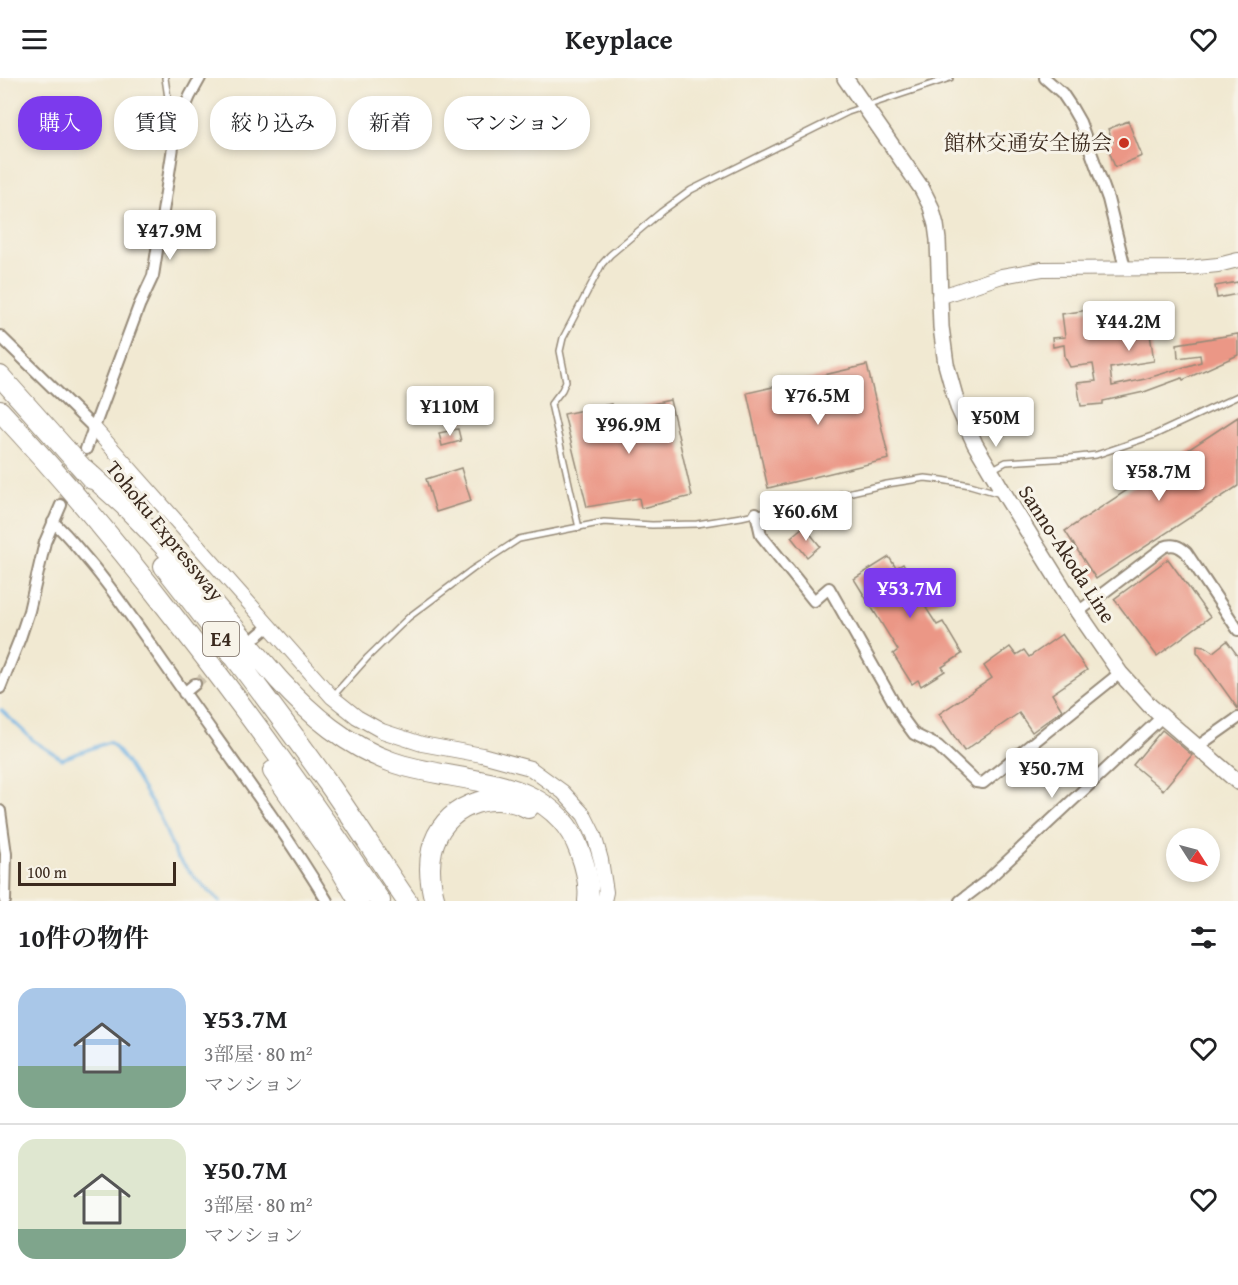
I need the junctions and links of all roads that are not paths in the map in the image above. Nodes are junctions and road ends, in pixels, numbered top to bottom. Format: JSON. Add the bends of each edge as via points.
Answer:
{"nodes":[{"id":1,"x":165,"y":78,"type":"edge"},
{"id":2,"x":200,"y":78,"type":"edge"},
{"id":3,"x":845,"y":78,"type":"edge"},
{"id":4,"x":950,"y":78,"type":"edge"},
{"id":5,"x":1045,"y":78,"type":"edge"},
{"id":6,"x":168,"y":96,"type":"edge"},
{"id":7,"x":190,"y":96,"type":"edge"},
{"id":8,"x":864,"y":107,"type":"junction"},
{"id":9,"x":173,"y":150,"type":"edge"},
{"id":10,"x":1238,"y":260,"type":"edge"},
{"id":11,"x":1125,"y":268,"type":"junction"},
{"id":12,"x":939,"y":297,"type":"junction"},
{"id":13,"x":0,"y":336,"type":"edge"},
{"id":14,"x":0,"y":375,"type":"edge"},
{"id":15,"x":1238,"y":396,"type":"edge"},
{"id":16,"x":0,"y":411,"type":"edge"},
{"id":17,"x":94,"y":428,"type":"junction"},
{"id":18,"x":86,"y":449,"type":"tunnel mouth"},
{"id":19,"x":84,"y":470,"type":"junction"},
{"id":20,"x":990,"y":471,"type":"junction"},
{"id":21,"x":1005,"y":495,"type":"junction"},
{"id":22,"x":61,"y":504,"type":"tunnel mouth"},
{"id":23,"x":756,"y":513,"type":"junction"},
{"id":24,"x":53,"y":522,"type":"junction"},
{"id":25,"x":579,"y":528,"type":"junction"},
{"id":26,"x":1078,"y":612,"type":"junction"},
{"id":27,"x":269,"y":626,"type":"junction"},
{"id":28,"x":1238,"y":630,"type":"edge"},
{"id":29,"x":189,"y":636,"type":"junction"},
{"id":30,"x":257,"y":636,"type":"dead end"},
{"id":31,"x":1120,"y":673,"type":"junction"},
{"id":32,"x":195,"y":684,"type":"tunnel mouth"},
{"id":33,"x":0,"y":688,"type":"edge"},
{"id":34,"x":184,"y":693,"type":"junction"},
{"id":35,"x":332,"y":697,"type":"junction"},
{"id":36,"x":1162,"y":717,"type":"junction"},
{"id":37,"x":1238,"y":718,"type":"edge"},
{"id":38,"x":1197,"y":747,"type":"junction"},
{"id":39,"x":1238,"y":782,"type":"edge"},
{"id":40,"x":0,"y":811,"type":"edge"},
{"id":41,"x":4,"y":901,"type":"edge"},
{"id":42,"x":327,"y":901,"type":"edge"},
{"id":43,"x":359,"y":901,"type":"edge"},
{"id":44,"x":380,"y":901,"type":"edge"},
{"id":45,"x":407,"y":901,"type":"edge"},
{"id":46,"x":435,"y":901,"type":"edge"},
{"id":47,"x":577,"y":901,"type":"edge"},
{"id":48,"x":588,"y":901,"type":"edge"},
{"id":49,"x":604,"y":901,"type":"edge"},
{"id":50,"x":960,"y":901,"type":"edge"}],
"edges":[{"from":1,"to":6,"type":"lane"},
{"from":2,"to":7,"type":"street"},
{"from":3,"to":8,"type":"main road","name":"Sanno-Akoda Line"},
{"from":4,"to":8,"type":"lane"},
{"from":5,"to":11,"type":"street","via":[[1062,93],[1080,122],[1108,199]]},
{"from":8,"to":12,"type":"main road","name":"Sanno-Akoda Line","via":[[931,207],[938,240]]},
{"from":8,"to":25,"type":"lane","via":[[815,127],[691,190],[602,264],[563,338],[560,351],[566,381],[551,404]]},
{"from":9,"to":17,"type":"street","via":[[153,276]]},
{"from":10,"to":11,"type":"street","via":[[1188,268]]},
{"from":11,"to":12,"type":"street","via":[[1042,269],[1002,276]]},
{"from":12,"to":20,"type":"main road","name":"Sanno-Akoda Line","via":[[951,385]]},
{"from":13,"to":17,"type":"street"},
{"from":14,"to":19,"type":"highway","name":"Tohoku Expressway","number":"E4"},
{"from":15,"to":20,"type":"lane","via":[[1152,436],[1096,455],[1006,462]]},
{"from":16,"to":29,"type":"highway","number":"E4"},
{"from":17,"to":18,"type":"street"},
{"from":17,"to":27,"type":"street"},
{"from":19,"to":45,"type":"highway","name":"Tohoku Expressway","number":"E4","via":[[262,693]]},
{"from":19,"to":48,"type":"highway","via":[[162,544],[295,698],[330,729],[391,762],[503,786],[522,792],[552,811],[578,846],[588,878]]},
{"from":20,"to":21,"type":"main road","name":"Sanno-Akoda Line"},
{"from":21,"to":23,"type":"lane","via":[[926,478]]},
{"from":21,"to":26,"type":"main road","name":"Sanno-Akoda Line"},
{"from":22,"to":24,"type":"street"},
{"from":23,"to":25,"type":"lane","via":[[697,524],[604,522]]},
{"from":23,"to":31,"type":"street","via":[[761,535],[814,601],[829,588],[914,734],[938,746],[976,782],[983,783]]},
{"from":24,"to":33,"type":"street","via":[[29,611]]},
{"from":24,"to":34,"type":"street","via":[[100,574]]},
{"from":25,"to":35,"type":"lane","via":[[519,539],[473,568],[408,617]]},
{"from":26,"to":28,"type":"street","via":[[1164,547],[1175,545],[1186,552]]},
{"from":26,"to":31,"type":"main road","name":"Sanno-Akoda Line"},
{"from":27,"to":30,"type":"street"},
{"from":27,"to":35,"type":"street"},
{"from":29,"to":43,"type":"highway","via":[[235,715]]},
{"from":29,"to":44,"type":"highway","number":"E4"},
{"from":31,"to":36,"type":"main road","name":"Sanno-Akoda Line"},
{"from":32,"to":34,"type":"street"},
{"from":34,"to":42,"type":"street"},
{"from":35,"to":49,"type":"street","via":[[382,731],[530,768],[563,792],[584,815],[594,835],[606,892]]},
{"from":36,"to":38,"type":"main road","name":"Sanno-Akoda Line"},
{"from":36,"to":50,"type":"street"},
{"from":37,"to":38,"type":"street"},
{"from":38,"to":39,"type":"main road","name":"Sanno-Akoda Line"},
{"from":40,"to":41,"type":"street","via":[[6,854]]},
{"from":46,"to":47,"type":"highway","via":[[429,868],[434,843],[444,824],[469,804],[498,800],[525,807],[561,838],[574,869]]}]}
